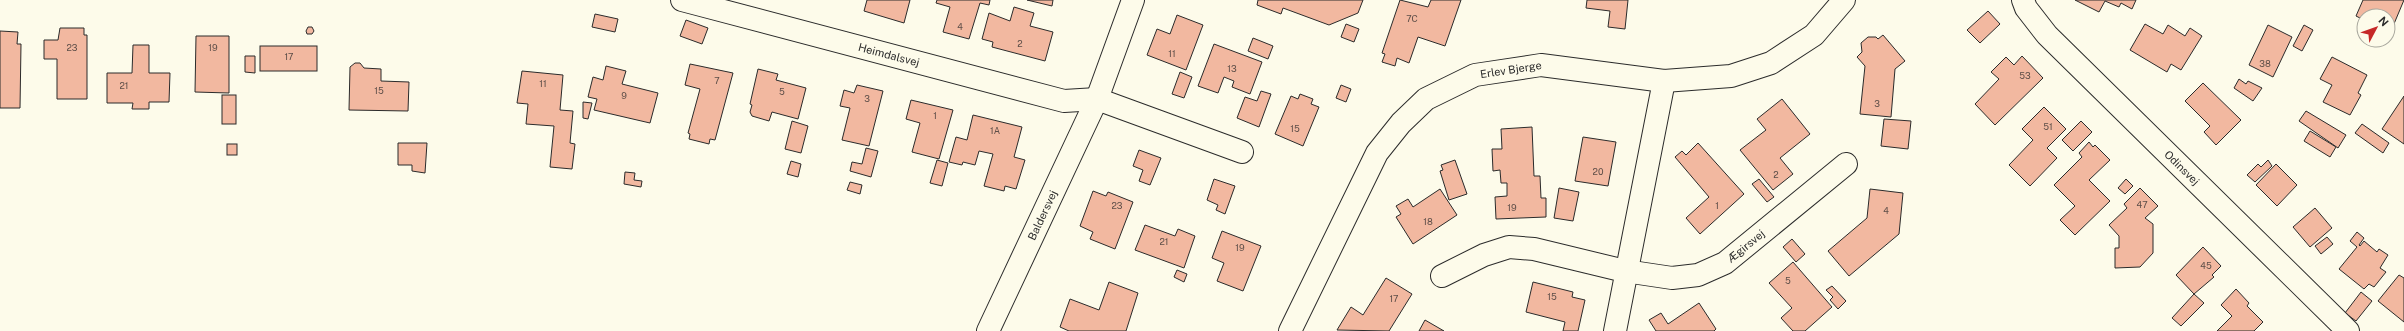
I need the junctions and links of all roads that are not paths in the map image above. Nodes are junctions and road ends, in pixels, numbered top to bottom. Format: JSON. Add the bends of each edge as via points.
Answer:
{"nodes":[{"id":1,"x":682,"y":0,"type":"edge"},
{"id":2,"x":1133,"y":0,"type":"edge"},
{"id":3,"x":1844,"y":0,"type":"edge"},
{"id":4,"x":2023,"y":0,"type":"edge"},
{"id":5,"x":1664,"y":81,"type":"junction"},
{"id":6,"x":1097,"y":99,"type":"junction"},
{"id":7,"x":1242,"y":152,"type":"dead end"},
{"id":8,"x":1846,"y":164,"type":"dead end"},
{"id":9,"x":1625,"y":271,"type":"junction"},
{"id":10,"x":1442,"y":276,"type":"dead end"},
{"id":11,"x":988,"y":331,"type":"edge"},
{"id":12,"x":1290,"y":331,"type":"edge"},
{"id":13,"x":1615,"y":331,"type":"edge"},
{"id":14,"x":2348,"y":331,"type":"edge"}],
"edges":[{"from":1,"to":6,"type":"street","name":"Heimdalsvej","via":[[1064,101]]},
{"from":2,"to":6,"type":"street","name":"Baldersvej"},
{"from":3,"to":5,"type":"street","name":"Erlev Bjerge","via":[[1814,35],[1771,63],[1731,76]]},
{"from":4,"to":14,"type":"street","name":"Odinsvej","via":[[2026,8],[2047,35]]},
{"from":5,"to":9,"type":"street"},
{"from":5,"to":12,"type":"street","name":"Erlev Bjerge","via":[[1541,65],[1475,75],[1426,99],[1401,123],[1377,153]]},
{"from":6,"to":7,"type":"street"},
{"from":6,"to":11,"type":"street","name":"Baldersvej"},
{"from":8,"to":9,"type":"street","name":"Ægirsvej","via":[[1725,263],[1698,275],[1672,278]]},
{"from":9,"to":10,"type":"street","name":"Ægirsvej","via":[[1534,249],[1509,248],[1484,255]]},
{"from":9,"to":13,"type":"street"}]}
